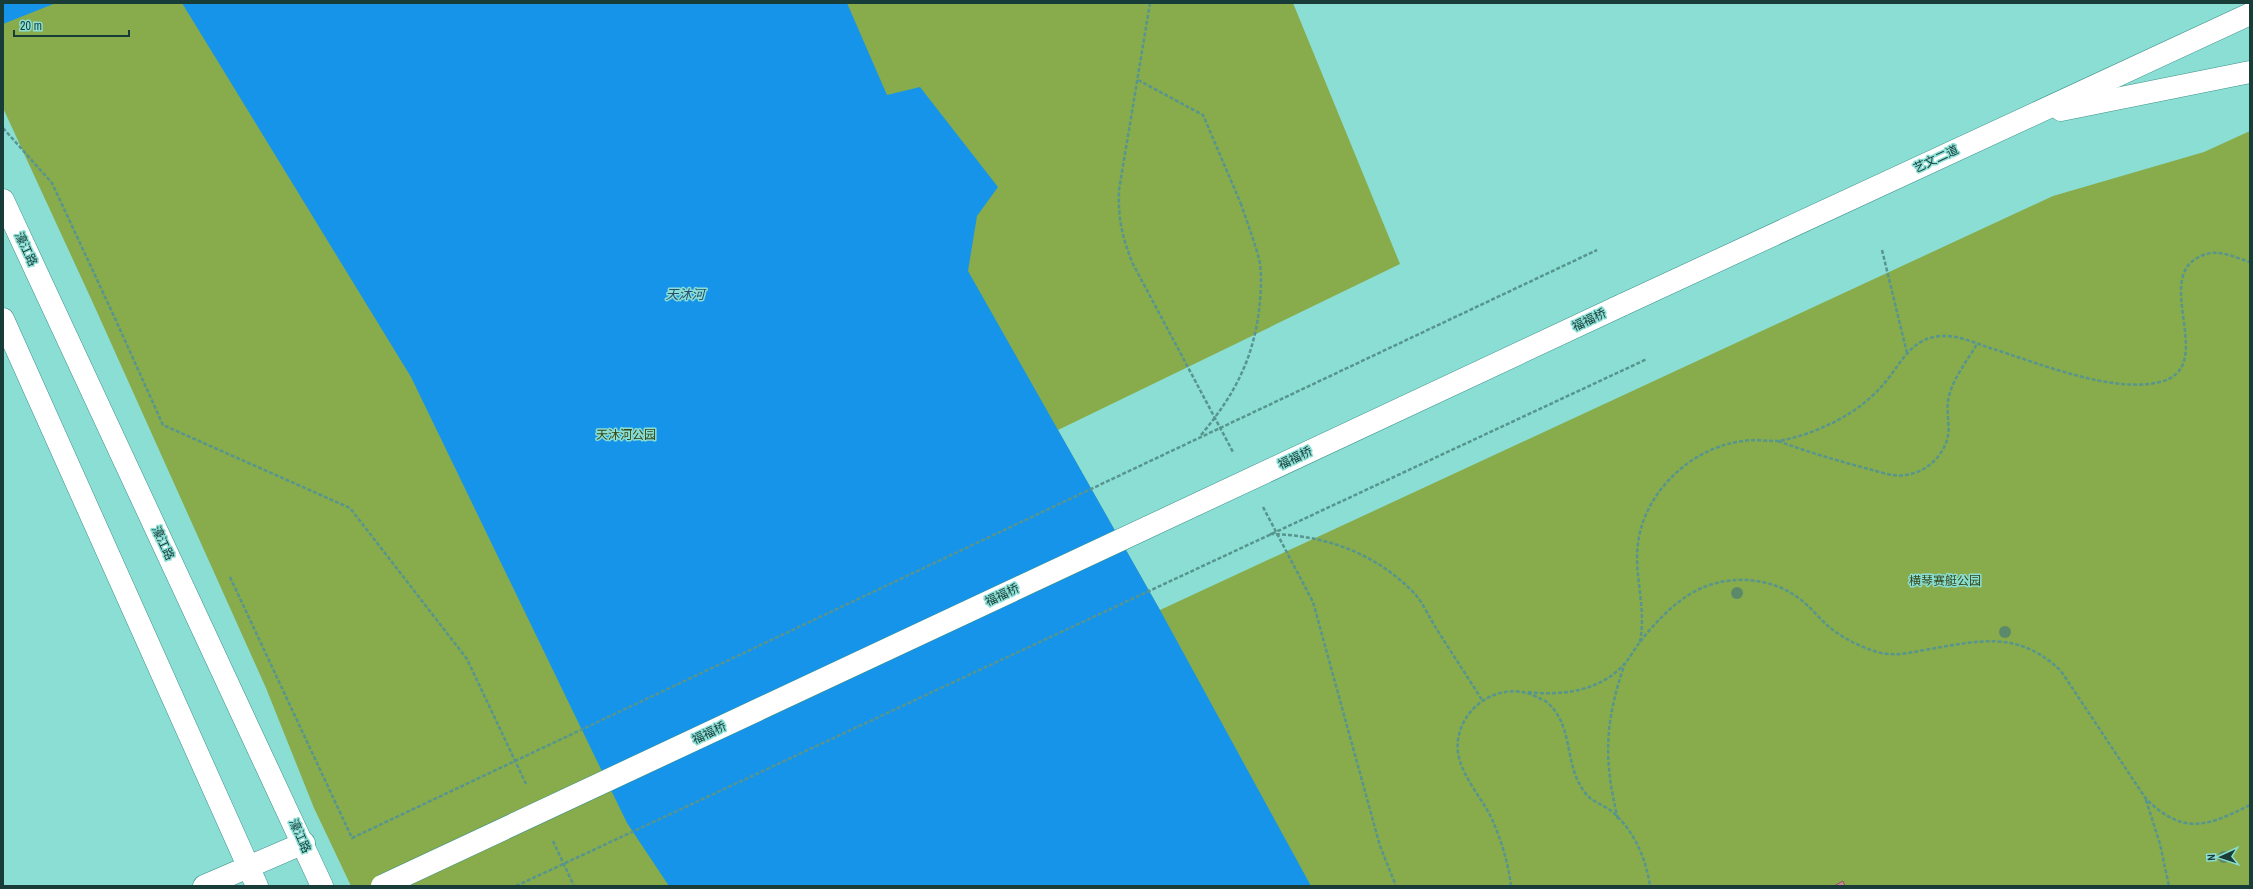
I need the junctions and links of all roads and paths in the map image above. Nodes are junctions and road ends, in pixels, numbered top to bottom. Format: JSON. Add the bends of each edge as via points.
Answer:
{"nodes":[{"id":1,"x":1150,"y":3,"type":"edge"},
{"id":2,"x":2250,"y":14,"type":"edge"},
{"id":3,"x":2250,"y":72,"type":"edge"},
{"id":4,"x":1138,"y":80,"type":"junction"},
{"id":5,"x":2027,"y":117,"type":"junction"},
{"id":6,"x":3,"y":128,"type":"edge"},
{"id":7,"x":3,"y":200,"type":"edge"},
{"id":8,"x":1597,"y":250,"type":"dead end"},
{"id":9,"x":1882,"y":250,"type":"dead end"},
{"id":10,"x":2250,"y":262,"type":"edge"},
{"id":11,"x":1622,"y":305,"type":"joint"},
{"id":12,"x":3,"y":319,"type":"edge"},
{"id":13,"x":1977,"y":344,"type":"junction"},
{"id":14,"x":1907,"y":353,"type":"junction"},
{"id":15,"x":1647,"y":359,"type":"dead end"},
{"id":16,"x":1200,"y":437,"type":"junction"},
{"id":17,"x":1778,"y":440,"type":"junction"},
{"id":18,"x":1236,"y":457,"type":"dead end"},
{"id":19,"x":1262,"y":506,"type":"dead end"},
{"id":20,"x":1268,"y":534,"type":"junction"},
{"id":21,"x":230,"y":577,"type":"dead end"},
{"id":22,"x":1640,"y":642,"type":"junction"},
{"id":23,"x":1626,"y":663,"type":"junction"},
{"id":24,"x":1528,"y":692,"type":"junction"},
{"id":25,"x":1482,"y":700,"type":"junction"},
{"id":26,"x":528,"y":787,"type":"dead end"},
{"id":27,"x":2146,"y":799,"type":"junction"},
{"id":28,"x":2250,"y":805,"type":"edge"},
{"id":29,"x":1618,"y":819,"type":"junction"},
{"id":30,"x":551,"y":836,"type":"dead end"},
{"id":31,"x":304,"y":843,"type":"junction"},
{"id":32,"x":252,"y":876,"type":"edge"},
{"id":33,"x":204,"y":886,"type":"edge"},
{"id":34,"x":322,"y":886,"type":"edge"},
{"id":35,"x":382,"y":886,"type":"edge"},
{"id":36,"x":516,"y":886,"type":"edge"},
{"id":37,"x":574,"y":886,"type":"edge"},
{"id":38,"x":1396,"y":886,"type":"edge"},
{"id":39,"x":1511,"y":886,"type":"edge"},
{"id":40,"x":1650,"y":886,"type":"edge"},
{"id":41,"x":2169,"y":886,"type":"edge"}],
"edges":[{"from":1,"to":4,"type":"path"},
{"from":2,"to":5,"type":"main road","name":"艺文二道"},
{"from":3,"to":5,"type":"main road"},
{"from":4,"to":16,"type":"path","bridge":true,"via":[[1203,115],[1241,204],[1260,260],[1258,324],[1250,355],[1237,385]]},
{"from":4,"to":18,"type":"path","via":[[1118,190],[1118,215],[1123,240],[1133,264]]},
{"from":5,"to":11,"type":"main road","name":"艺文二道"},
{"from":6,"to":26,"type":"path","via":[[52,183],[163,425],[350,508],[468,659]]},
{"from":7,"to":31,"type":"main road","name":"濠江路"},
{"from":8,"to":16,"type":"path","bridge":true},
{"from":9,"to":14,"type":"path"},
{"from":10,"to":13,"type":"path","via":[[2219,253],[2206,254],[2194,259],[2185,269],[2181,281],[2185,357],[2180,368],[2171,377],[2160,382],[2120,382],[2077,376]]},
{"from":11,"to":35,"type":"main road","name":"福福桥","bridge":true},
{"from":12,"to":32,"type":"main road"},
{"from":13,"to":14,"type":"path","via":[[1956,337],[1941,336],[1926,339]]},
{"from":13,"to":17,"type":"path","via":[[1952,389],[1948,407],[1950,426],[1942,453],[1919,472],[1904,476],[1890,474],[1825,458]]},
{"from":14,"to":17,"type":"path","via":[[1882,386],[1846,416],[1823,428]]},
{"from":15,"to":20,"type":"path","bridge":true},
{"from":16,"to":21,"type":"path","bridge":true,"via":[[352,838]]},
{"from":17,"to":22,"type":"path","via":[[1744,440],[1696,457],[1676,473],[1659,492],[1647,512],[1637,550],[1643,611]]},
{"from":19,"to":38,"type":"path","via":[[1313,602],[1380,846]]},
{"from":20,"to":25,"type":"path","bridge":true,"via":[[1296,534],[1349,548],[1374,560],[1396,576],[1416,595]]},
{"from":20,"to":36,"type":"path","bridge":true},
{"from":22,"to":23,"type":"path"},
{"from":22,"to":27,"type":"path","via":[[1670,609],[1703,587],[1725,581],[1746,580],[1770,584],[1797,597],[1848,640],[1871,650],[1895,656],[1980,641],[1999,640],[2017,643],[2039,653],[2062,671]]},
{"from":23,"to":24,"type":"path","via":[[1610,677],[1591,686],[1549,695]]},
{"from":23,"to":29,"type":"path","via":[[1610,714],[1607,740],[1607,767]]},
{"from":24,"to":25,"type":"path","via":[[1504,691]]},
{"from":24,"to":29,"type":"path","via":[[1550,704],[1564,723],[1573,774],[1588,796],[1611,811]]},
{"from":25,"to":39,"type":"path","via":[[1466,718],[1458,740],[1461,765],[1490,816],[1508,867]]},
{"from":27,"to":28,"type":"path","via":[[2171,819],[2186,824],[2218,821]]},
{"from":27,"to":41,"type":"path","via":[[2160,844]]},
{"from":29,"to":40,"type":"path","via":[[1633,836],[1647,866]]},
{"from":30,"to":37,"type":"path"},
{"from":31,"to":32,"type":"main road"},
{"from":31,"to":34,"type":"main road","name":"濠江路"},
{"from":32,"to":33,"type":"main road"}]}
